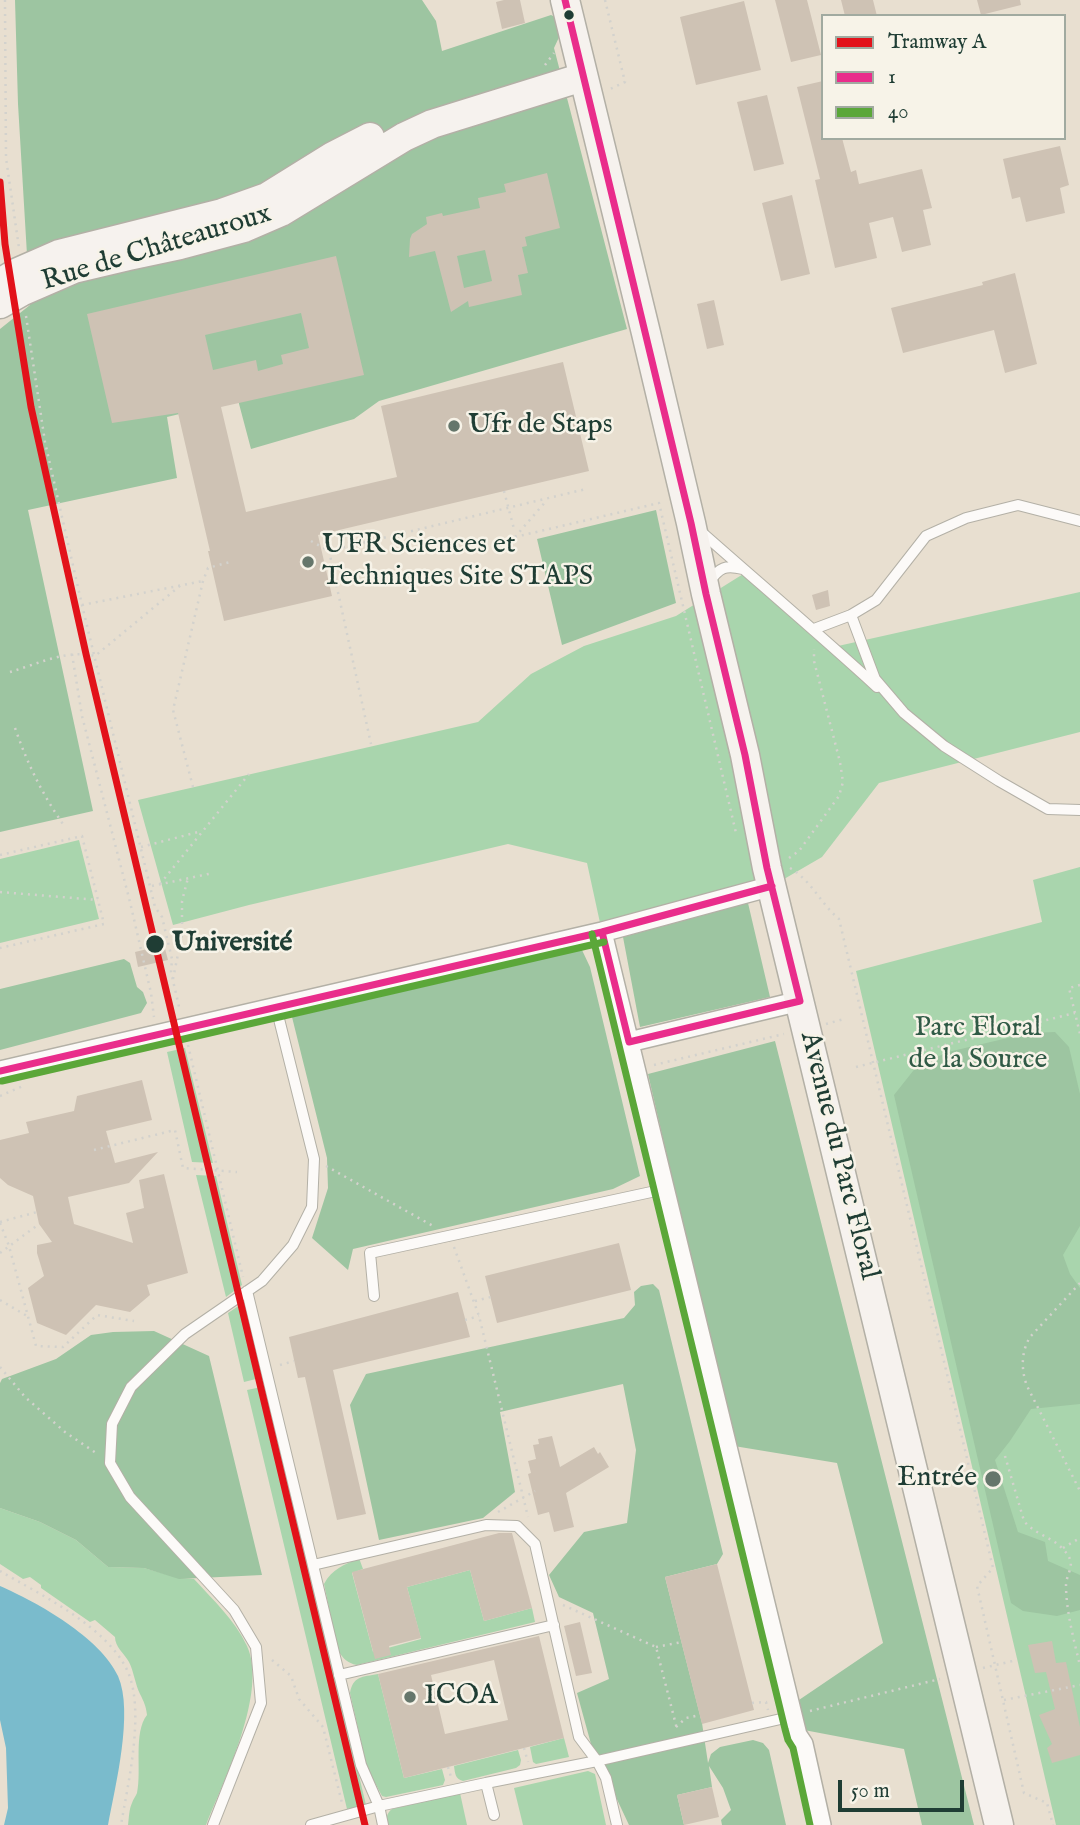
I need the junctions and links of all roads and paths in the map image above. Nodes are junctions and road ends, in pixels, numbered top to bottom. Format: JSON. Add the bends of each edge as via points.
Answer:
{"nodes":[{"id":1,"x":5,"y":0,"type":"edge"},
{"id":2,"x":565,"y":0,"type":"edge"},
{"id":3,"x":605,"y":0,"type":"edge"},
{"id":4,"x":581,"y":69,"type":"junction"},
{"id":5,"x":608,"y":90,"type":"dead end"},
{"id":6,"x":20,"y":254,"type":"dead end"},
{"id":7,"x":0,"y":283,"type":"edge"},
{"id":8,"x":0,"y":304,"type":"edge"},
{"id":9,"x":26,"y":316,"type":"dead end"},
{"id":10,"x":586,"y":489,"type":"dead end"},
{"id":11,"x":504,"y":491,"type":"dead end"},
{"id":12,"x":549,"y":498,"type":"junction"},
{"id":13,"x":1080,"y":521,"type":"edge"},
{"id":14,"x":691,"y":523,"type":"junction"},
{"id":15,"x":514,"y":529,"type":"dead end"},
{"id":16,"x":311,"y":541,"type":"dead end"},
{"id":17,"x":329,"y":551,"type":"junction"},
{"id":18,"x":230,"y":562,"type":"dead end"},
{"id":19,"x":743,"y":569,"type":"junction"},
{"id":20,"x":202,"y":580,"type":"junction"},
{"id":21,"x":181,"y":585,"type":"junction"},
{"id":22,"x":705,"y":588,"type":"junction"},
{"id":23,"x":82,"y":605,"type":"junction"},
{"id":24,"x":851,"y":615,"type":"junction"},
{"id":25,"x":814,"y":629,"type":"junction"},
{"id":26,"x":72,"y":654,"type":"junction"},
{"id":27,"x":95,"y":656,"type":"junction"},
{"id":28,"x":10,"y":672,"type":"dead end"},
{"id":29,"x":904,"y":713,"type":"junction"},
{"id":30,"x":15,"y":728,"type":"dead end"},
{"id":31,"x":372,"y":744,"type":"dead end"},
{"id":32,"x":248,"y":774,"type":"dead end"},
{"id":33,"x":193,"y":787,"type":"dead end"},
{"id":34,"x":1080,"y":810,"type":"edge"},
{"id":35,"x":65,"y":827,"type":"dead end"},
{"id":36,"x":203,"y":831,"type":"junction"},
{"id":37,"x":736,"y":834,"type":"dead end"},
{"id":38,"x":141,"y":847,"type":"junction"},
{"id":39,"x":0,"y":855,"type":"edge"},
{"id":40,"x":780,"y":872,"type":"junction"},
{"id":41,"x":213,"y":873,"type":"dead end"},
{"id":42,"x":188,"y":878,"type":"dead end"},
{"id":43,"x":160,"y":884,"type":"junction"},
{"id":44,"x":150,"y":887,"type":"junction"},
{"id":45,"x":0,"y":892,"type":"edge"},
{"id":46,"x":98,"y":900,"type":"junction"},
{"id":47,"x":602,"y":932,"type":"junction"},
{"id":48,"x":0,"y":948,"type":"edge"},
{"id":49,"x":173,"y":982,"type":"junction"},
{"id":50,"x":1080,"y":985,"type":"edge"},
{"id":51,"x":800,"y":1001,"type":"junction"},
{"id":52,"x":276,"y":1007,"type":"junction"},
{"id":53,"x":1075,"y":1013,"type":"junction"},
{"id":54,"x":181,"y":1017,"type":"dead end"},
{"id":55,"x":845,"y":1019,"type":"dead end"},
{"id":56,"x":155,"y":1023,"type":"dead end"},
{"id":57,"x":819,"y":1025,"type":"dead end"},
{"id":58,"x":789,"y":1033,"type":"dead end"},
{"id":59,"x":1080,"y":1034,"type":"edge"},
{"id":60,"x":629,"y":1042,"type":"junction"},
{"id":61,"x":188,"y":1044,"type":"dead end"},
{"id":62,"x":873,"y":1063,"type":"junction"},
{"id":63,"x":856,"y":1067,"type":"dead end"},
{"id":64,"x":644,"y":1068,"type":"dead end"},
{"id":65,"x":0,"y":1071,"type":"edge"},
{"id":66,"x":94,"y":1150,"type":"dead end"},
{"id":67,"x":314,"y":1158,"type":"junction"},
{"id":68,"x":218,"y":1169,"type":"junction"},
{"id":69,"x":237,"y":1172,"type":"dead end"},
{"id":70,"x":666,"y":1189,"type":"junction"},
{"id":71,"x":37,"y":1212,"type":"dead end"},
{"id":72,"x":0,"y":1222,"type":"edge"},
{"id":73,"x":39,"y":1224,"type":"dead end"},
{"id":74,"x":449,"y":1236,"type":"junction"},
{"id":75,"x":9,"y":1246,"type":"junction"},
{"id":76,"x":0,"y":1253,"type":"edge"},
{"id":77,"x":1080,"y":1283,"type":"edge"},
{"id":78,"x":247,"y":1291,"type":"junction"},
{"id":79,"x":374,"y":1296,"type":"dead end"},
{"id":80,"x":491,"y":1297,"type":"dead end"},
{"id":81,"x":0,"y":1300,"type":"edge"},
{"id":82,"x":475,"y":1301,"type":"junction"},
{"id":83,"x":28,"y":1316,"type":"junction"},
{"id":84,"x":480,"y":1316,"type":"junction"},
{"id":85,"x":465,"y":1320,"type":"dead end"},
{"id":86,"x":134,"y":1321,"type":"dead end"},
{"id":87,"x":294,"y":1361,"type":"dead end"},
{"id":88,"x":277,"y":1365,"type":"dead end"},
{"id":89,"x":0,"y":1367,"type":"edge"},
{"id":90,"x":1005,"y":1455,"type":"dead end"},
{"id":91,"x":110,"y":1463,"type":"junction"},
{"id":92,"x":535,"y":1491,"type":"dead end"},
{"id":93,"x":1080,"y":1492,"type":"edge"},
{"id":94,"x":523,"y":1497,"type":"junction"},
{"id":95,"x":486,"y":1525,"type":"junction"},
{"id":96,"x":1080,"y":1538,"type":"edge"},
{"id":97,"x":535,"y":1544,"type":"junction"},
{"id":98,"x":1063,"y":1548,"type":"junction"},
{"id":99,"x":313,"y":1565,"type":"junction"},
{"id":100,"x":0,"y":1571,"type":"edge"},
{"id":101,"x":548,"y":1598,"type":"junction"},
{"id":102,"x":554,"y":1625,"type":"junction"},
{"id":103,"x":682,"y":1642,"type":"dead end"},
{"id":104,"x":256,"y":1647,"type":"junction"},
{"id":105,"x":656,"y":1647,"type":"junction"},
{"id":106,"x":1017,"y":1660,"type":"dead end"},
{"id":107,"x":995,"y":1665,"type":"junction"},
{"id":108,"x":1080,"y":1665,"type":"edge"},
{"id":109,"x":972,"y":1671,"type":"dead end"},
{"id":110,"x":339,"y":1675,"type":"junction"},
{"id":111,"x":945,"y":1678,"type":"dead end"},
{"id":112,"x":1080,"y":1685,"type":"edge"},
{"id":113,"x":1003,"y":1700,"type":"junction"},
{"id":114,"x":800,"y":1714,"type":"dead end"},
{"id":115,"x":785,"y":1718,"type":"dead end"},
{"id":116,"x":680,"y":1742,"type":"junction"},
{"id":117,"x":597,"y":1761,"type":"junction"},
{"id":118,"x":486,"y":1783,"type":"junction"},
{"id":119,"x":379,"y":1806,"type":"junction"},
{"id":120,"x":494,"y":1815,"type":"dead end"},
{"id":121,"x":345,"y":1816,"type":"junction"},
{"id":122,"x":121,"y":1825,"type":"edge"},
{"id":123,"x":213,"y":1825,"type":"edge"},
{"id":124,"x":311,"y":1825,"type":"edge"},
{"id":125,"x":383,"y":1825,"type":"edge"},
{"id":126,"x":617,"y":1825,"type":"edge"},
{"id":127,"x":821,"y":1825,"type":"edge"},
{"id":128,"x":999,"y":1825,"type":"edge"},
{"id":129,"x":1053,"y":1825,"type":"edge"}],
"edges":[{"from":1,"to":6,"type":"path","via":[[6,158]]},
{"from":2,"to":4,"type":"main road","name":"Avenue du Parc Floral"},
{"from":3,"to":5,"type":"path","via":[[625,82]]},
{"from":4,"to":7,"type":"main road","name":"Rue de Châteauroux","via":[[422,111],[333,156],[267,197],[222,213],[59,254]]},
{"from":4,"to":8,"type":"main road","name":"Rue de Châteauroux","via":[[404,137],[281,212],[244,228],[74,269]]},
{"from":4,"to":14,"type":"main road","name":"Avenue du Parc Floral"},
{"from":9,"to":23,"type":"path","via":[[45,442]]},
{"from":10,"to":12,"type":"path"},
{"from":11,"to":15,"type":"path","bridge":true},
{"from":12,"to":17,"type":"path"},
{"from":12,"to":37,"type":"path","via":[[515,537],[659,503]]},
{"from":13,"to":24,"type":"lane","via":[[1018,505],[966,518],[926,536],[876,600]]},
{"from":14,"to":19,"type":"lane"},
{"from":14,"to":22,"type":"main road","name":"Avenue du Parc Floral"},
{"from":16,"to":17,"type":"path"},
{"from":17,"to":31,"type":"path"},
{"from":18,"to":20,"type":"path","via":[[208,568]]},
{"from":19,"to":22,"type":"lane","via":[[724,567]]},
{"from":19,"to":25,"type":"lane"},
{"from":20,"to":21,"type":"path"},
{"from":20,"to":33,"type":"path","via":[[173,710]]},
{"from":21,"to":23,"type":"path"},
{"from":21,"to":27,"type":"path"},
{"from":22,"to":40,"type":"main road","name":"Avenue du Parc Floral","via":[[745,755]]},
{"from":23,"to":27,"type":"path"},
{"from":24,"to":25,"type":"lane"},
{"from":24,"to":29,"type":"lane","via":[[875,679]]},
{"from":25,"to":29,"type":"lane"},
{"from":25,"to":40,"type":"path","via":[[814,661],[843,782],[839,796]]},
{"from":26,"to":27,"type":"path"},
{"from":26,"to":28,"type":"path"},
{"from":26,"to":56,"type":"path","via":[[82,716],[130,902]]},
{"from":27,"to":38,"type":"path"},
{"from":29,"to":34,"type":"lane","via":[[944,746],[1048,809]]},
{"from":30,"to":35,"type":"path","via":[[44,796]]},
{"from":32,"to":36,"type":"path"},
{"from":36,"to":38,"type":"path"},
{"from":36,"to":43,"type":"path"},
{"from":38,"to":44,"type":"path"},
{"from":39,"to":46,"type":"path","via":[[82,836]]},
{"from":40,"to":47,"type":"street"},
{"from":40,"to":51,"type":"main road","name":"Avenue du Parc Floral"},
{"from":40,"to":62,"type":"path","via":[[808,881],[839,919]]},
{"from":41,"to":43,"type":"path"},
{"from":42,"to":49,"type":"path"},
{"from":43,"to":44,"type":"path"},
{"from":44,"to":49,"type":"path","via":[[162,917]]},
{"from":45,"to":46,"type":"path"},
{"from":46,"to":48,"type":"path","via":[[104,924]]},
{"from":47,"to":52,"type":"street"},
{"from":47,"to":60,"type":"street"},
{"from":49,"to":54,"type":"path"},
{"from":50,"to":53,"type":"path","via":[[1069,988]]},
{"from":51,"to":60,"type":"street"},
{"from":51,"to":128,"type":"main road","name":"Avenue du Parc Floral"},
{"from":52,"to":65,"type":"street"},
{"from":52,"to":67,"type":"lane"},
{"from":53,"to":59,"type":"path"},
{"from":53,"to":62,"type":"path"},
{"from":55,"to":57,"type":"path"},
{"from":58,"to":64,"type":"path"},
{"from":60,"to":70,"type":"street"},
{"from":61,"to":68,"type":"path"},
{"from":62,"to":63,"type":"path"},
{"from":62,"to":107,"type":"path","via":[[993,1568],[977,1586]]},
{"from":66,"to":68,"type":"path","via":[[175,1130],[183,1168]]},
{"from":67,"to":74,"type":"path"},
{"from":67,"to":78,"type":"lane","via":[[312,1207],[293,1245],[262,1281]]},
{"from":68,"to":69,"type":"path"},
{"from":68,"to":78,"type":"path"},
{"from":70,"to":74,"type":"lane"},
{"from":70,"to":127,"type":"street"},
{"from":71,"to":72,"type":"path"},
{"from":72,"to":75,"type":"path"},
{"from":73,"to":75,"type":"path"},
{"from":74,"to":79,"type":"lane","via":[[370,1252]]},
{"from":74,"to":82,"type":"path"},
{"from":75,"to":76,"type":"path"},
{"from":75,"to":83,"type":"path"},
{"from":77,"to":93,"type":"path","via":[[1030,1337],[1023,1362],[1027,1386]]},
{"from":78,"to":91,"type":"lane","via":[[185,1334],[131,1387],[112,1424]]},
{"from":78,"to":99,"type":"lane"},
{"from":80,"to":82,"type":"path"},
{"from":81,"to":83,"type":"path"},
{"from":82,"to":84,"type":"path"},
{"from":83,"to":86,"type":"path","via":[[36,1346],[63,1347],[97,1315]]},
{"from":84,"to":85,"type":"path"},
{"from":84,"to":94,"type":"path"},
{"from":87,"to":88,"type":"path"},
{"from":89,"to":91,"type":"path","via":[[25,1397],[65,1432]]},
{"from":90,"to":98,"type":"path","via":[[1024,1521]]},
{"from":91,"to":104,"type":"lane","via":[[130,1497],[234,1610]]},
{"from":92,"to":94,"type":"path"},
{"from":94,"to":95,"type":"path","via":[[486,1519]]},
{"from":94,"to":97,"type":"path"},
{"from":95,"to":97,"type":"lane","via":[[517,1526]]},
{"from":95,"to":99,"type":"lane"},
{"from":96,"to":98,"type":"path"},
{"from":97,"to":101,"type":"lane"},
{"from":98,"to":108,"type":"path","via":[[1072,1569],[1066,1584]]},
{"from":99,"to":110,"type":"lane"},
{"from":100,"to":122,"type":"path","via":[[91,1628],[113,1648],[128,1673],[136,1708]]},
{"from":101,"to":102,"type":"lane"},
{"from":101,"to":105,"type":"path"},
{"from":102,"to":110,"type":"lane"},
{"from":102,"to":117,"type":"lane","via":[[579,1737]]},
{"from":103,"to":105,"type":"path"},
{"from":104,"to":121,"type":"path","via":[[291,1676],[299,1699],[323,1727]]},
{"from":104,"to":123,"type":"lane","via":[[261,1703]]},
{"from":105,"to":116,"type":"path"},
{"from":106,"to":107,"type":"path"},
{"from":107,"to":109,"type":"path"},
{"from":107,"to":113,"type":"path"},
{"from":110,"to":119,"type":"lane","via":[[361,1765]]},
{"from":111,"to":114,"type":"path"},
{"from":112,"to":113,"type":"path"},
{"from":113,"to":129,"type":"path","via":[[1024,1793],[1047,1802]]},
{"from":115,"to":116,"type":"lane"},
{"from":116,"to":117,"type":"lane"},
{"from":117,"to":118,"type":"lane"},
{"from":117,"to":126,"type":"lane","via":[[606,1778]]},
{"from":118,"to":119,"type":"lane"},
{"from":118,"to":120,"type":"lane"},
{"from":119,"to":121,"type":"lane"},
{"from":119,"to":125,"type":"lane"},
{"from":121,"to":124,"type":"lane"}]}
